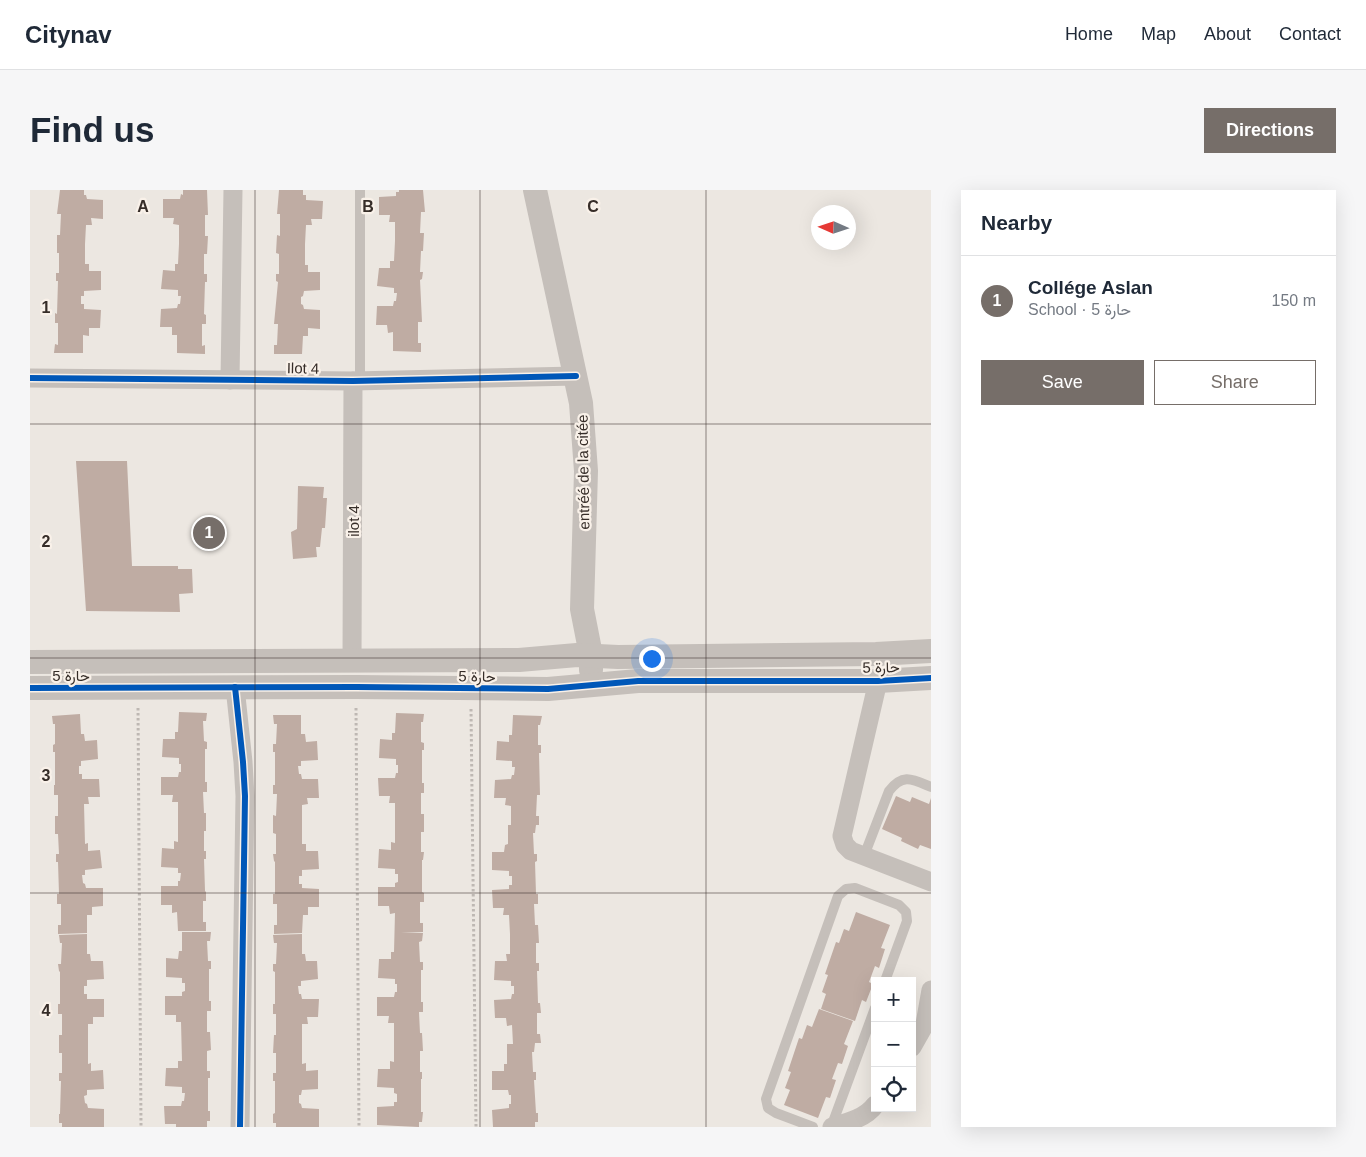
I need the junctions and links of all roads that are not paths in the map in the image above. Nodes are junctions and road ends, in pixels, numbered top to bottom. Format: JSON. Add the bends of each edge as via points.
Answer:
{"nodes":[{"id":1,"x":233,"y":190,"type":"edge"},
{"id":2,"x":360,"y":190,"type":"edge"},
{"id":3,"x":535,"y":190,"type":"edge"},
{"id":4,"x":576,"y":376,"type":"junction"},
{"id":5,"x":30,"y":378,"type":"edge"},
{"id":6,"x":230,"y":380,"type":"junction"},
{"id":7,"x":357,"y":381,"type":"junction"},
{"id":8,"x":582,"y":609,"type":"junction"},
{"id":9,"x":930,"y":647,"type":"edge"},
{"id":10,"x":591,"y":655,"type":"junction"},
{"id":11,"x":563,"y":656,"type":"junction"},
{"id":12,"x":352,"y":661,"type":"junction"},
{"id":13,"x":30,"y":662,"type":"edge"},
{"id":14,"x":927,"y":678,"type":"edge"},
{"id":15,"x":878,"y":680,"type":"junction"},
{"id":16,"x":590,"y":686,"type":"junction"},
{"id":17,"x":235,"y":687,"type":"junction"},
{"id":18,"x":30,"y":688,"type":"edge"},
{"id":19,"x":561,"y":688,"type":"junction"},
{"id":20,"x":931,"y":786,"type":"edge"},
{"id":21,"x":864,"y":856,"type":"junction"},
{"id":22,"x":931,"y":882,"type":"edge"},
{"id":23,"x":886,"y":977,"type":"edge"},
{"id":24,"x":930,"y":1001,"type":"edge"},
{"id":25,"x":871,"y":1019,"type":"edge"},
{"id":26,"x":916,"y":1039,"type":"edge"},
{"id":27,"x":871,"y":1110,"type":"edge"},
{"id":28,"x":240,"y":1127,"type":"edge"},
{"id":29,"x":812,"y":1127,"type":"edge"},
{"id":30,"x":830,"y":1127,"type":"edge"}],
"edges":[{"from":1,"to":6,"type":"street"},
{"from":2,"to":7,"type":"lane"},
{"from":3,"to":4,"type":"street","name":"entréé de la citée"},
{"from":4,"to":7,"type":"street","name":"Ilot 4"},
{"from":4,"to":8,"type":"street","name":"entréé de la citée","via":[[586,471]]},
{"from":5,"to":6,"type":"street","name":"Ilot 4"},
{"from":6,"to":7,"type":"street","name":"Ilot 4"},
{"from":7,"to":12,"type":"street","name":"ilot 4"},
{"from":8,"to":10,"type":"street","name":"entréé de la citée"},
{"from":8,"to":11,"type":"street","name":"entréé de la citée"},
{"from":9,"to":10,"type":"street","name":"حارة 5","via":[[876,654]]},
{"from":9,"to":14,"type":"street"},
{"from":10,"to":11,"type":"street","name":"حارة 5"},
{"from":10,"to":16,"type":"street","name":"entréé de la citée"},
{"from":11,"to":12,"type":"street","name":"حارة 5"},
{"from":11,"to":19,"type":"street","name":"entréé de la citée"},
{"from":12,"to":13,"type":"street","name":"حارة 5"},
{"from":14,"to":15,"type":"street","name":"حارة 5"},
{"from":15,"to":16,"type":"street","name":"حارة 5","via":[[638,681]]},
{"from":15,"to":21,"type":"street","via":[[842,836],[844,845]]},
{"from":16,"to":19,"type":"street","name":"حارة 5"},
{"from":17,"to":18,"type":"street","name":"حارة 5"},
{"from":17,"to":19,"type":"street","name":"حارة 5"},
{"from":17,"to":28,"type":"street","via":[[245,796]]},
{"from":20,"to":21,"type":"lane","via":[[911,778],[895,783]]},
{"from":21,"to":22,"type":"street"},
{"from":23,"to":29,"type":"lane","via":[[907,921],[906,912],[899,905],[855,888],[846,889],[838,896],[766,1099],[768,1108],[776,1113]]},
{"from":24,"to":26,"type":"street"},
{"from":25,"to":30,"type":"lane"},
{"from":27,"to":30,"type":"street","via":[[852,1121]]}]}
